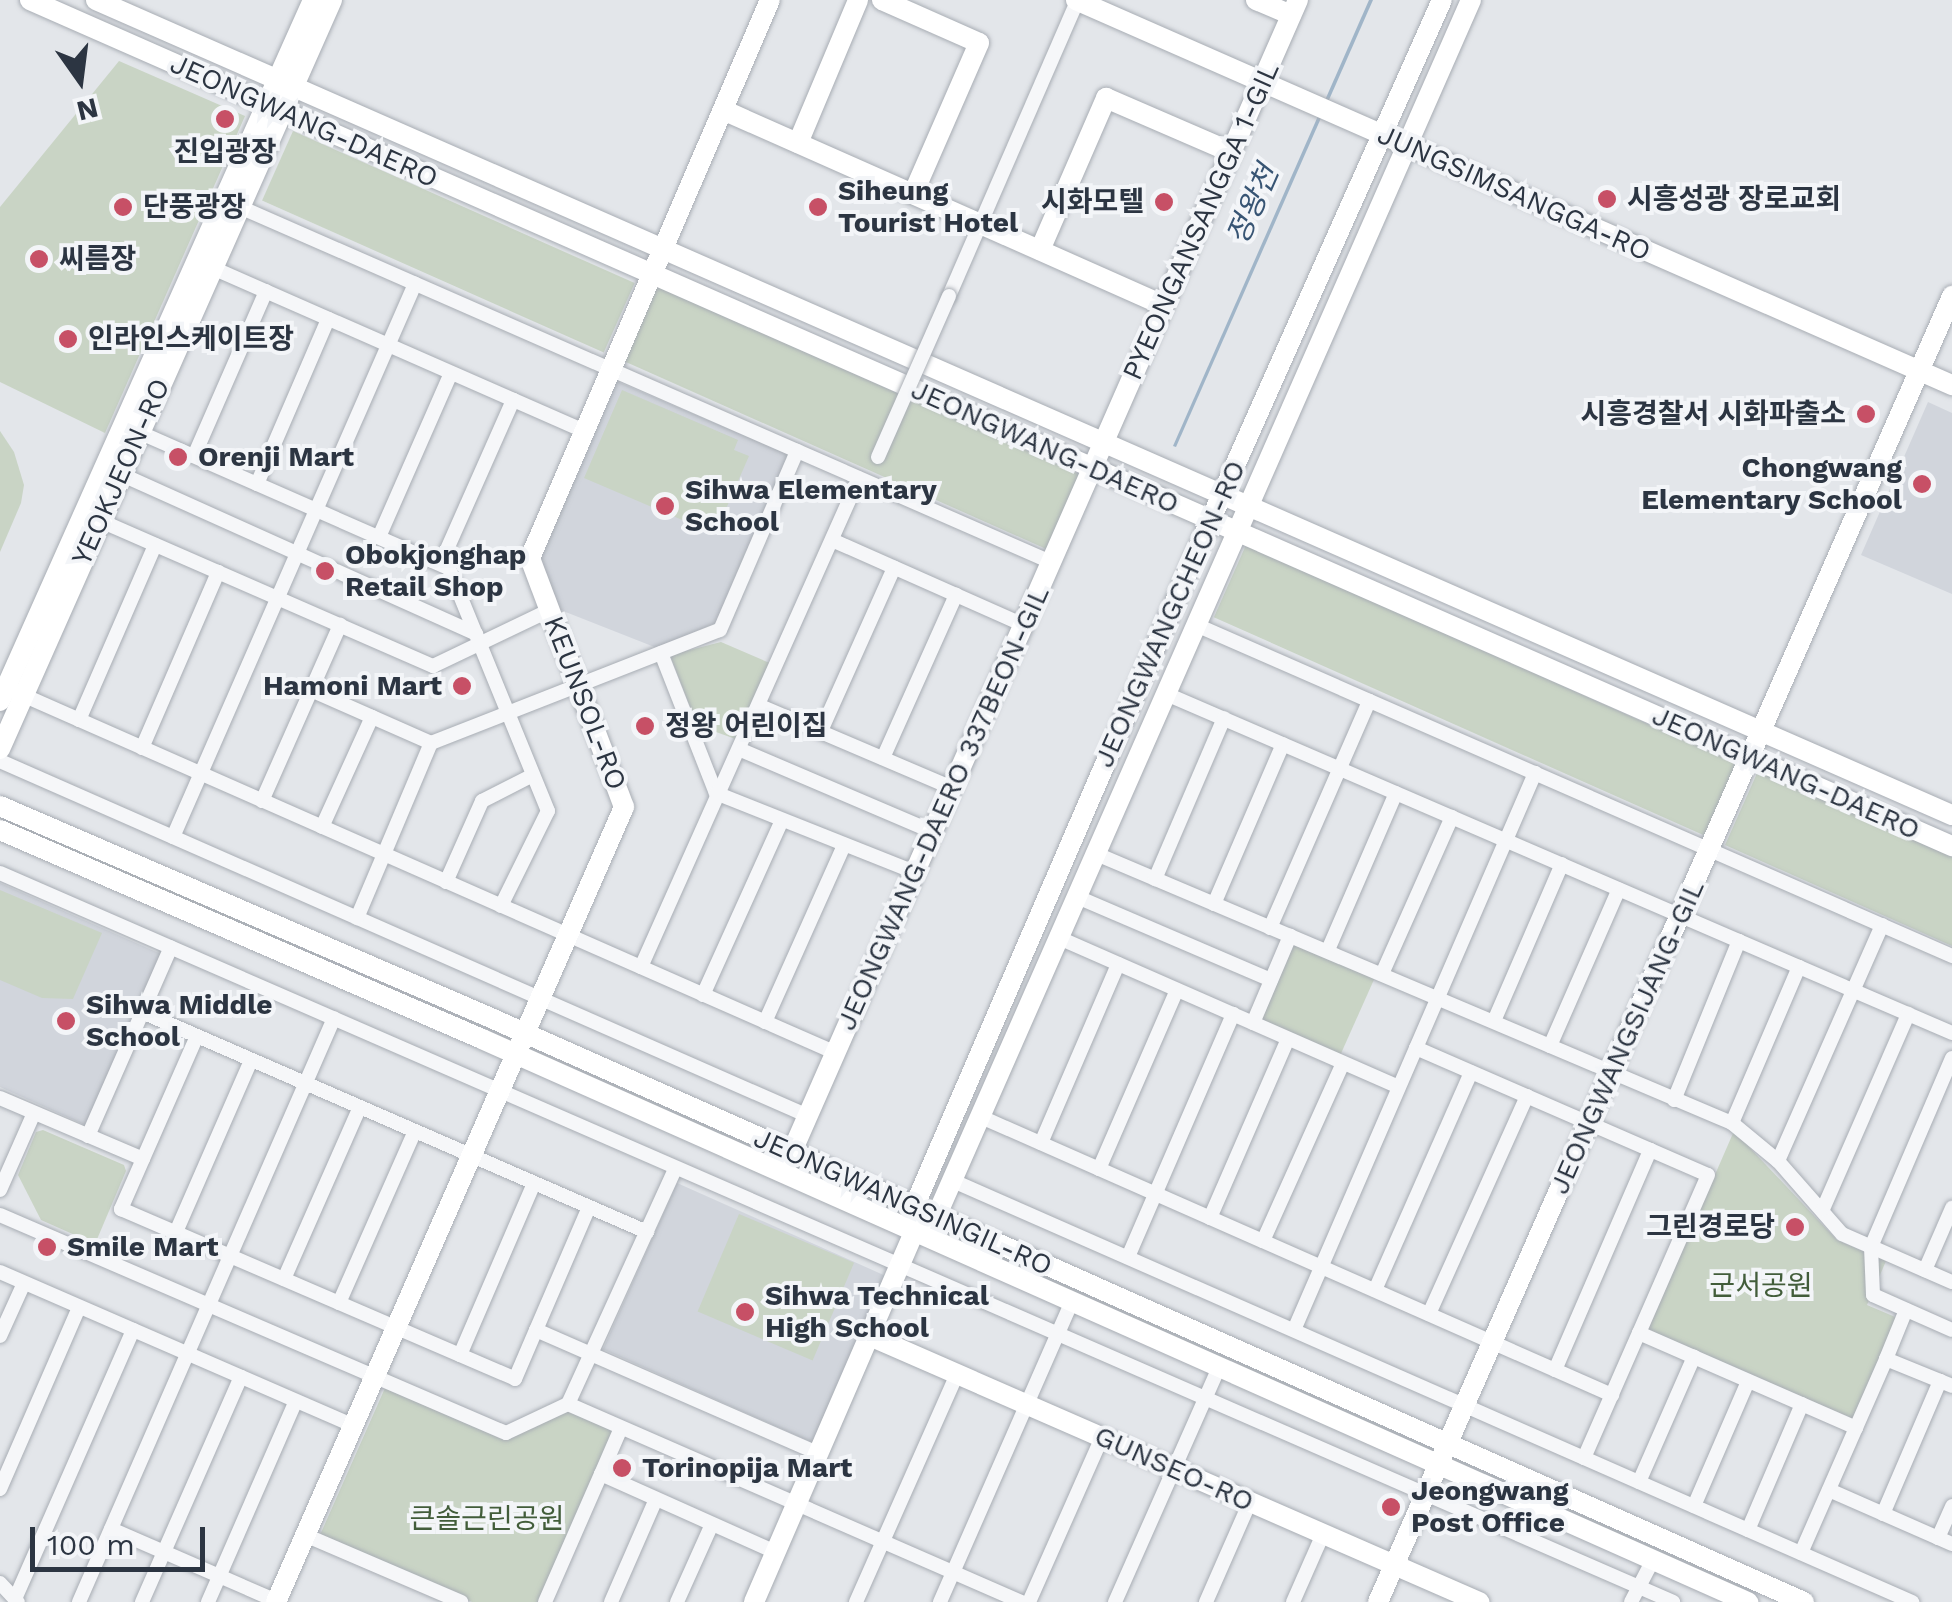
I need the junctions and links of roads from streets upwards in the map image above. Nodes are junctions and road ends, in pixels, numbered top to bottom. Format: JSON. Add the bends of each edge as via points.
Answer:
{"nodes":[{"id":1,"x":30,"y":0,"type":"edge"},
{"id":2,"x":96,"y":0,"type":"edge"},
{"id":3,"x":313,"y":0,"type":"edge"},
{"id":4,"x":332,"y":0,"type":"edge"},
{"id":5,"x":770,"y":0,"type":"edge"},
{"id":6,"x":858,"y":0,"type":"edge"},
{"id":7,"x":882,"y":0,"type":"edge"},
{"id":8,"x":1077,"y":0,"type":"edge"},
{"id":9,"x":1256,"y":0,"type":"edge"},
{"id":10,"x":1442,"y":0,"type":"edge"},
{"id":11,"x":1471,"y":0,"type":"edge"},
{"id":12,"x":1294,"y":8,"type":"edge"},
{"id":13,"x":1262,"y":82,"type":"junction"},
{"id":14,"x":284,"y":83,"type":"junction"},
{"id":15,"x":272,"y":108,"type":"junction"},
{"id":16,"x":722,"y":110,"type":"junction"},
{"id":17,"x":1382,"y":135,"type":"junction"},
{"id":18,"x":798,"y":143,"type":"junction"},
{"id":19,"x":1406,"y":145,"type":"junction"},
{"id":20,"x":1231,"y":152,"type":"junction"},
{"id":21,"x":913,"y":194,"type":"junction"},
{"id":22,"x":231,"y":203,"type":"junction"},
{"id":23,"x":982,"y":225,"type":"junction"},
{"id":24,"x":663,"y":249,"type":"junction"},
{"id":25,"x":1040,"y":250,"type":"junction"},
{"id":26,"x":204,"y":264,"type":"junction"},
{"id":27,"x":652,"y":274,"type":"junction"},
{"id":28,"x":416,"y":284,"type":"junction"},
{"id":29,"x":266,"y":291,"type":"junction"},
{"id":30,"x":1952,"y":296,"type":"edge"},
{"id":31,"x":1164,"y":306,"type":"junction"},
{"id":32,"x":328,"y":318,"type":"junction"},
{"id":33,"x":388,"y":345,"type":"junction"},
{"id":34,"x":611,"y":369,"type":"junction"},
{"id":35,"x":1919,"y":371,"type":"junction"},
{"id":36,"x":452,"y":373,"type":"junction"},
{"id":37,"x":1952,"y":386,"type":"edge"},
{"id":38,"x":514,"y":400,"type":"junction"},
{"id":39,"x":131,"y":429,"type":"junction"},
{"id":40,"x":584,"y":432,"type":"junction"},
{"id":41,"x":1104,"y":443,"type":"junction"},
{"id":42,"x":797,"y":451,"type":"junction"},
{"id":43,"x":194,"y":456,"type":"junction"},
{"id":44,"x":1092,"y":468,"type":"junction"},
{"id":45,"x":113,"y":471,"type":"junction"},
{"id":46,"x":863,"y":480,"type":"junction"},
{"id":47,"x":257,"y":484,"type":"junction"},
{"id":48,"x":1222,"y":494,"type":"junction"},
{"id":49,"x":1246,"y":505,"type":"junction"},
{"id":50,"x":316,"y":510,"type":"junction"},
{"id":51,"x":92,"y":518,"type":"junction"},
{"id":52,"x":1211,"y":520,"type":"junction"},
{"id":53,"x":1235,"y":531,"type":"junction"},
{"id":54,"x":379,"y":537,"type":"junction"},
{"id":55,"x":832,"y":540,"type":"junction"},
{"id":56,"x":155,"y":545,"type":"junction"},
{"id":57,"x":297,"y":553,"type":"junction"},
{"id":58,"x":1051,"y":562,"type":"junction"},
{"id":59,"x":449,"y":568,"type":"junction"},
{"id":60,"x":894,"y":568,"type":"junction"},
{"id":61,"x":218,"y":572,"type":"junction"},
{"id":62,"x":956,"y":595,"type":"junction"},
{"id":63,"x":278,"y":598,"type":"junction"},
{"id":64,"x":550,"y":610,"type":"junction"},
{"id":65,"x":1024,"y":624,"type":"junction"},
{"id":66,"x":1194,"y":624,"type":"junction"},
{"id":67,"x":340,"y":625,"type":"junction"},
{"id":68,"x":478,"y":638,"type":"junction"},
{"id":69,"x":661,"y":653,"type":"junction"},
{"id":70,"x":578,"y":682,"type":"junction"},
{"id":71,"x":311,"y":690,"type":"junction"},
{"id":72,"x":1164,"y":692,"type":"junction"},
{"id":73,"x":10,"y":695,"type":"edge"},
{"id":74,"x":1369,"y":700,"type":"junction"},
{"id":75,"x":760,"y":706,"type":"junction"},
{"id":76,"x":508,"y":713,"type":"junction"},
{"id":77,"x":372,"y":718,"type":"junction"},
{"id":78,"x":1224,"y":718,"type":"junction"},
{"id":79,"x":79,"y":720,"type":"junction"},
{"id":80,"x":821,"y":732,"type":"junction"},
{"id":81,"x":1762,"y":732,"type":"junction"},
{"id":82,"x":431,"y":743,"type":"junction"},
{"id":83,"x":1284,"y":744,"type":"junction"},
{"id":84,"x":142,"y":748,"type":"junction"},
{"id":85,"x":0,"y":749,"type":"edge"},
{"id":86,"x":741,"y":750,"type":"junction"},
{"id":87,"x":883,"y":758,"type":"junction"},
{"id":88,"x":1750,"y":758,"type":"junction"},
{"id":89,"x":0,"y":761,"type":"edge"},
{"id":90,"x":1339,"y":768,"type":"junction"},
{"id":91,"x":1535,"y":773,"type":"junction"},
{"id":92,"x":200,"y":774,"type":"junction"},
{"id":93,"x":533,"y":774,"type":"junction"},
{"id":94,"x":952,"y":788,"type":"junction"},
{"id":95,"x":716,"y":793,"type":"junction"},
{"id":96,"x":1396,"y":793,"type":"junction"},
{"id":97,"x":262,"y":800,"type":"junction"},
{"id":98,"x":0,"y":806,"type":"edge"},
{"id":99,"x":1952,"y":815,"type":"edge"},
{"id":100,"x":1452,"y":817,"type":"junction"},
{"id":101,"x":782,"y":820,"type":"junction"},
{"id":102,"x":322,"y":827,"type":"junction"},
{"id":103,"x":0,"y":830,"type":"edge"},
{"id":104,"x":932,"y":832,"type":"junction"},
{"id":105,"x":173,"y":837,"type":"junction"},
{"id":106,"x":1506,"y":840,"type":"junction"},
{"id":107,"x":844,"y":844,"type":"junction"},
{"id":108,"x":1952,"y":846,"type":"edge"},
{"id":109,"x":1710,"y":850,"type":"junction"},
{"id":110,"x":384,"y":854,"type":"junction"},
{"id":111,"x":1094,"y":854,"type":"junction"},
{"id":112,"x":1562,"y":864,"type":"junction"},
{"id":113,"x":0,"y":872,"type":"edge"},
{"id":114,"x":915,"y":872,"type":"junction"},
{"id":115,"x":1155,"y":879,"type":"junction"},
{"id":116,"x":446,"y":882,"type":"junction"},
{"id":117,"x":1619,"y":890,"type":"junction"},
{"id":118,"x":1075,"y":896,"type":"junction"},
{"id":119,"x":1214,"y":904,"type":"junction"},
{"id":120,"x":502,"y":906,"type":"junction"},
{"id":121,"x":1680,"y":916,"type":"junction"},
{"id":122,"x":357,"y":918,"type":"junction"},
{"id":123,"x":1882,"y":925,"type":"junction"},
{"id":124,"x":1270,"y":928,"type":"junction"},
{"id":125,"x":568,"y":935,"type":"junction"},
{"id":126,"x":1290,"y":936,"type":"junction"},
{"id":127,"x":1057,"y":937,"type":"junction"},
{"id":128,"x":1739,"y":941,"type":"junction"},
{"id":129,"x":171,"y":947,"type":"junction"},
{"id":130,"x":1328,"y":950,"type":"junction"},
{"id":131,"x":1952,"y":956,"type":"edge"},
{"id":132,"x":1118,"y":964,"type":"junction"},
{"id":133,"x":1799,"y":967,"type":"junction"},
{"id":134,"x":641,"y":968,"type":"junction"},
{"id":135,"x":1382,"y":974,"type":"junction"},
{"id":136,"x":1271,"y":980,"type":"junction"},
{"id":137,"x":1177,"y":990,"type":"junction"},
{"id":138,"x":1854,"y":991,"type":"junction"},
{"id":139,"x":704,"y":995,"type":"junction"},
{"id":140,"x":1437,"y":998,"type":"junction"},
{"id":141,"x":540,"y":999,"type":"junction"},
{"id":142,"x":142,"y":1012,"type":"junction"},
{"id":143,"x":1233,"y":1014,"type":"junction"},
{"id":144,"x":1908,"y":1014,"type":"junction"},
{"id":145,"x":334,"y":1018,"type":"junction"},
{"id":146,"x":1494,"y":1021,"type":"junction"},
{"id":147,"x":765,"y":1022,"type":"junction"},
{"id":148,"x":1253,"y":1023,"type":"junction"},
{"id":149,"x":1952,"y":1033,"type":"edge"},
{"id":150,"x":196,"y":1036,"type":"junction"},
{"id":151,"x":1288,"y":1038,"type":"junction"},
{"id":152,"x":520,"y":1045,"type":"junction"},
{"id":153,"x":1550,"y":1046,"type":"junction"},
{"id":154,"x":1416,"y":1048,"type":"junction"},
{"id":155,"x":836,"y":1053,"type":"junction"},
{"id":156,"x":1952,"y":1058,"type":"edge"},
{"id":157,"x":252,"y":1060,"type":"junction"},
{"id":158,"x":1343,"y":1062,"type":"junction"},
{"id":159,"x":1471,"y":1072,"type":"junction"},
{"id":160,"x":1613,"y":1074,"type":"junction"},
{"id":161,"x":306,"y":1084,"type":"junction"},
{"id":162,"x":1399,"y":1087,"type":"junction"},
{"id":163,"x":500,"y":1092,"type":"junction"},
{"id":164,"x":1527,"y":1096,"type":"junction"},
{"id":165,"x":0,"y":1098,"type":"edge"},
{"id":166,"x":1674,"y":1100,"type":"junction"},
{"id":167,"x":360,"y":1107,"type":"junction"},
{"id":168,"x":34,"y":1113,"type":"junction"},
{"id":169,"x":808,"y":1116,"type":"junction"},
{"id":170,"x":979,"y":1116,"type":"junction"},
{"id":171,"x":1589,"y":1123,"type":"junction"},
{"id":172,"x":1732,"y":1123,"type":"junction"},
{"id":173,"x":414,"y":1131,"type":"junction"},
{"id":174,"x":88,"y":1136,"type":"junction"},
{"id":175,"x":1041,"y":1144,"type":"junction"},
{"id":176,"x":1650,"y":1150,"type":"junction"},
{"id":177,"x":792,"y":1153,"type":"junction"},
{"id":178,"x":472,"y":1156,"type":"junction"},
{"id":179,"x":7,"y":1157,"type":"edge"},
{"id":180,"x":143,"y":1159,"type":"junction"},
{"id":181,"x":1778,"y":1161,"type":"junction"},
{"id":182,"x":1099,"y":1169,"type":"junction"},
{"id":183,"x":675,"y":1170,"type":"junction"},
{"id":184,"x":782,"y":1174,"type":"junction"},
{"id":185,"x":951,"y":1180,"type":"junction"},
{"id":186,"x":534,"y":1183,"type":"junction"},
{"id":187,"x":0,"y":1190,"type":"edge"},
{"id":188,"x":1155,"y":1194,"type":"junction"},
{"id":189,"x":590,"y":1207,"type":"junction"},
{"id":190,"x":914,"y":1207,"type":"junction"},
{"id":191,"x":1952,"y":1208,"type":"edge"},
{"id":192,"x":1823,"y":1209,"type":"junction"},
{"id":193,"x":0,"y":1215,"type":"edge"},
{"id":194,"x":936,"y":1216,"type":"junction"},
{"id":195,"x":1210,"y":1218,"type":"junction"},
{"id":196,"x":176,"y":1232,"type":"junction"},
{"id":197,"x":647,"y":1232,"type":"junction"},
{"id":198,"x":914,"y":1232,"type":"junction"},
{"id":199,"x":1264,"y":1241,"type":"junction"},
{"id":200,"x":1870,"y":1246,"type":"junction"},
{"id":201,"x":231,"y":1256,"type":"junction"},
{"id":202,"x":1128,"y":1257,"type":"junction"},
{"id":203,"x":901,"y":1263,"type":"junction"},
{"id":204,"x":1321,"y":1267,"type":"junction"},
{"id":205,"x":1925,"y":1270,"type":"junction"},
{"id":206,"x":0,"y":1272,"type":"edge"},
{"id":207,"x":284,"y":1279,"type":"junction"},
{"id":208,"x":1952,"y":1282,"type":"edge"},
{"id":209,"x":24,"y":1283,"type":"junction"},
{"id":210,"x":1375,"y":1290,"type":"junction"},
{"id":211,"x":1072,"y":1302,"type":"junction"},
{"id":212,"x":339,"y":1303,"type":"junction"},
{"id":213,"x":210,"y":1304,"type":"junction"},
{"id":214,"x":79,"y":1307,"type":"junction"},
{"id":215,"x":1906,"y":1310,"type":"junction"},
{"id":216,"x":1429,"y":1314,"type":"junction"},
{"id":217,"x":396,"y":1328,"type":"junction"},
{"id":218,"x":133,"y":1330,"type":"junction"},
{"id":219,"x":536,"y":1330,"type":"junction"},
{"id":220,"x":1294,"y":1330,"type":"junction"},
{"id":221,"x":1952,"y":1330,"type":"edge"},
{"id":222,"x":1059,"y":1333,"type":"junction"},
{"id":223,"x":1638,"y":1333,"type":"junction"},
{"id":224,"x":0,"y":1336,"type":"edge"},
{"id":225,"x":870,"y":1336,"type":"junction"},
{"id":226,"x":1493,"y":1342,"type":"junction"},
{"id":227,"x":188,"y":1354,"type":"junction"},
{"id":228,"x":591,"y":1354,"type":"junction"},
{"id":229,"x":460,"y":1356,"type":"junction"},
{"id":230,"x":1694,"y":1357,"type":"junction"},
{"id":231,"x":1886,"y":1358,"type":"junction"},
{"id":232,"x":1219,"y":1368,"type":"junction"},
{"id":233,"x":1556,"y":1370,"type":"junction"},
{"id":234,"x":957,"y":1374,"type":"junction"},
{"id":235,"x":375,"y":1376,"type":"junction"},
{"id":236,"x":242,"y":1377,"type":"junction"},
{"id":237,"x":1748,"y":1381,"type":"junction"},
{"id":238,"x":1946,"y":1383,"type":"edge"},
{"id":239,"x":1612,"y":1394,"type":"junction"},
{"id":240,"x":1204,"y":1396,"type":"junction"},
{"id":241,"x":296,"y":1401,"type":"junction"},
{"id":242,"x":568,"y":1404,"type":"junction"},
{"id":243,"x":1028,"y":1404,"type":"junction"},
{"id":244,"x":1802,"y":1404,"type":"junction"},
{"id":245,"x":1465,"y":1405,"type":"junction"},
{"id":246,"x":354,"y":1426,"type":"junction"},
{"id":247,"x":622,"y":1428,"type":"junction"},
{"id":248,"x":1856,"y":1428,"type":"junction"},
{"id":249,"x":1102,"y":1437,"type":"junction"},
{"id":250,"x":1448,"y":1444,"type":"junction"},
{"id":251,"x":818,"y":1453,"type":"junction"},
{"id":252,"x":1584,"y":1458,"type":"junction"},
{"id":253,"x":1439,"y":1465,"type":"junction"},
{"id":254,"x":1174,"y":1469,"type":"junction"},
{"id":255,"x":601,"y":1474,"type":"junction"},
{"id":256,"x":1639,"y":1482,"type":"junction"},
{"id":257,"x":0,"y":1489,"type":"edge"},
{"id":258,"x":1828,"y":1490,"type":"junction"},
{"id":259,"x":1426,"y":1494,"type":"junction"},
{"id":260,"x":656,"y":1499,"type":"junction"},
{"id":261,"x":1250,"y":1502,"type":"junction"},
{"id":262,"x":796,"y":1504,"type":"junction"},
{"id":263,"x":1694,"y":1506,"type":"junction"},
{"id":264,"x":1952,"y":1506,"type":"edge"},
{"id":265,"x":1883,"y":1514,"type":"junction"},
{"id":266,"x":712,"y":1524,"type":"junction"},
{"id":267,"x":111,"y":1529,"type":"junction"},
{"id":268,"x":1748,"y":1530,"type":"junction"},
{"id":269,"x":1323,"y":1534,"type":"junction"},
{"id":270,"x":306,"y":1535,"type":"junction"},
{"id":271,"x":1945,"y":1541,"type":"edge"},
{"id":272,"x":883,"y":1542,"type":"junction"},
{"id":273,"x":164,"y":1552,"type":"junction"},
{"id":274,"x":775,"y":1552,"type":"junction"},
{"id":275,"x":1801,"y":1553,"type":"junction"},
{"id":276,"x":1652,"y":1560,"type":"junction"},
{"id":277,"x":1394,"y":1565,"type":"junction"},
{"id":278,"x":954,"y":1572,"type":"junction"},
{"id":279,"x":219,"y":1576,"type":"junction"},
{"id":280,"x":0,"y":1583,"type":"edge"},
{"id":281,"x":1637,"y":1586,"type":"junction"},
{"id":282,"x":17,"y":1600,"type":"edge"},
{"id":283,"x":1470,"y":1600,"type":"edge"},
{"id":284,"x":79,"y":1602,"type":"edge"},
{"id":285,"x":142,"y":1602,"type":"edge"},
{"id":286,"x":208,"y":1602,"type":"edge"},
{"id":287,"x":277,"y":1602,"type":"edge"},
{"id":288,"x":461,"y":1602,"type":"edge"},
{"id":289,"x":545,"y":1602,"type":"edge"},
{"id":290,"x":611,"y":1602,"type":"edge"},
{"id":291,"x":677,"y":1602,"type":"edge"},
{"id":292,"x":754,"y":1602,"type":"edge"},
{"id":293,"x":856,"y":1602,"type":"edge"},
{"id":294,"x":940,"y":1602,"type":"edge"},
{"id":295,"x":1026,"y":1602,"type":"edge"},
{"id":296,"x":1115,"y":1602,"type":"edge"},
{"id":297,"x":1206,"y":1602,"type":"edge"},
{"id":298,"x":1293,"y":1602,"type":"edge"},
{"id":299,"x":1378,"y":1602,"type":"edge"},
{"id":300,"x":1631,"y":1602,"type":"edge"},
{"id":301,"x":1673,"y":1602,"type":"edge"},
{"id":302,"x":1748,"y":1602,"type":"edge"},
{"id":303,"x":1804,"y":1602,"type":"edge"},
{"id":304,"x":1912,"y":1602,"type":"edge"}],
"edges":[{"from":1,"to":15,"type":"street","name":"JEONGWANG-DAERO"},
{"from":2,"to":14,"type":"street","name":"JEONGWANG-DAERO"},
{"from":3,"to":14,"type":"street"},
{"from":4,"to":14,"type":"street"},
{"from":5,"to":16,"type":"street","name":"KEUNSOL-RO"},
{"from":6,"to":18,"type":"street"},
{"from":7,"to":21,"type":"street","via":[[979,42]]},
{"from":8,"to":13,"type":"street","name":"JUNGSIMSANGGA-RO"},
{"from":8,"to":23,"type":"street"},
{"from":9,"to":12,"type":"street"},
{"from":10,"to":17,"type":"street","name":"JEONGWANGCHEON-RO"},
{"from":11,"to":19,"type":"street","name":"JEONGWANGCHEON-RO"},
{"from":12,"to":13,"type":"street","name":"PYEONGANSANGGA 1-GIL"},
{"from":13,"to":17,"type":"street","name":"JUNGSIMSANGGA-RO"},
{"from":13,"to":20,"type":"street","name":"PYEONGANSANGGA 1-GIL"},
{"from":14,"to":15,"type":"street","name":"YEOKJEON-RO"},
{"from":14,"to":24,"type":"street","name":"JEONGWANG-DAERO"},
{"from":15,"to":22,"type":"street","name":"YEOKJEON-RO"},
{"from":15,"to":27,"type":"street","name":"JEONGWANG-DAERO"},
{"from":16,"to":18,"type":"street"},
{"from":16,"to":24,"type":"street","name":"KEUNSOL-RO"},
{"from":17,"to":19,"type":"street","name":"JUNGSIMSANGGA-RO"},
{"from":17,"to":48,"type":"street","name":"JEONGWANGCHEON-RO"},
{"from":18,"to":21,"type":"street"},
{"from":19,"to":35,"type":"street","name":"JUNGSIMSANGGA-RO"},
{"from":19,"to":49,"type":"street","name":"JEONGWANGCHEON-RO"},
{"from":20,"to":25,"type":"street","via":[[1106,98]]},
{"from":20,"to":31,"type":"street","name":"PYEONGANSANGGA 1-GIL"},
{"from":21,"to":23,"type":"street"},
{"from":22,"to":26,"type":"street","name":"YEOKJEON-RO"},
{"from":22,"to":28,"type":"street"},
{"from":23,"to":25,"type":"street"},
{"from":23,"to":46,"type":"street","bridge":true},
{"from":24,"to":27,"type":"street","name":"KEUNSOL-RO"},
{"from":24,"to":41,"type":"street","name":"JEONGWANG-DAERO"},
{"from":25,"to":31,"type":"street"},
{"from":26,"to":29,"type":"street"},
{"from":26,"to":39,"type":"street","name":"YEOKJEON-RO"},
{"from":27,"to":34,"type":"street","name":"KEUNSOL-RO"},
{"from":27,"to":44,"type":"street","name":"JEONGWANG-DAERO"},
{"from":28,"to":33,"type":"street"},
{"from":28,"to":34,"type":"street"},
{"from":29,"to":32,"type":"street"},
{"from":29,"to":43,"type":"street"},
{"from":30,"to":35,"type":"street","name":"JEONGWANGSIJANG-GIL"},
{"from":31,"to":41,"type":"street","name":"PYEONGANSANGGA 1-GIL"},
{"from":32,"to":33,"type":"street"},
{"from":32,"to":47,"type":"street"},
{"from":33,"to":36,"type":"street"},
{"from":33,"to":50,"type":"street"},
{"from":34,"to":40,"type":"street","name":"KEUNSOL-RO"},
{"from":34,"to":42,"type":"street"},
{"from":35,"to":37,"type":"street","name":"JUNGSIMSANGGA-RO"},
{"from":35,"to":81,"type":"street","name":"JEONGWANGSIJANG-GIL"},
{"from":36,"to":38,"type":"street"},
{"from":36,"to":54,"type":"street"},
{"from":38,"to":40,"type":"street"},
{"from":38,"to":59,"type":"street","via":[[444,556]]},
{"from":39,"to":43,"type":"street"},
{"from":39,"to":45,"type":"street","name":"YEOKJEON-RO"},
{"from":40,"to":64,"type":"street","name":"KEUNSOL-RO","via":[[530,558]]},
{"from":41,"to":44,"type":"street","name":"JEONGWANG-DAERO 337BEON-GIL"},
{"from":41,"to":48,"type":"street","name":"JEONGWANG-DAERO"},
{"from":42,"to":46,"type":"street"},
{"from":42,"to":69,"type":"street","via":[[720,630]]},
{"from":43,"to":47,"type":"street"},
{"from":44,"to":52,"type":"street","name":"JEONGWANG-DAERO"},
{"from":44,"to":58,"type":"street","name":"JEONGWANG-DAERO 337BEON-GIL"},
{"from":45,"to":51,"type":"street","name":"YEOKJEON-RO"},
{"from":45,"to":57,"type":"street"},
{"from":46,"to":55,"type":"street"},
{"from":46,"to":58,"type":"street"},
{"from":47,"to":50,"type":"street"},
{"from":48,"to":49,"type":"street","name":"JEONGWANG-DAERO"},
{"from":48,"to":52,"type":"street","name":"JEONGWANGCHEON-RO"},
{"from":49,"to":53,"type":"street","name":"JEONGWANGCHEON-RO"},
{"from":49,"to":81,"type":"street","name":"JEONGWANG-DAERO"},
{"from":50,"to":54,"type":"street"},
{"from":50,"to":57,"type":"street"},
{"from":51,"to":56,"type":"street"},
{"from":51,"to":73,"type":"street","name":"YEOKJEON-RO"},
{"from":52,"to":53,"type":"street","name":"JEONGWANG-DAERO"},
{"from":52,"to":190,"type":"street","name":"JEONGWANGCHEON-RO"},
{"from":53,"to":66,"type":"street","name":"JEONGWANGCHEON-RO"},
{"from":53,"to":88,"type":"street","name":"JEONGWANG-DAERO"},
{"from":54,"to":59,"type":"street"},
{"from":55,"to":60,"type":"street"},
{"from":55,"to":75,"type":"street"},
{"from":56,"to":61,"type":"street"},
{"from":56,"to":79,"type":"street"},
{"from":57,"to":63,"type":"street"},
{"from":57,"to":68,"type":"street"},
{"from":58,"to":65,"type":"street","name":"JEONGWANG-DAERO 337BEON-GIL"},
{"from":59,"to":68,"type":"street"},
{"from":60,"to":62,"type":"street"},
{"from":60,"to":80,"type":"street"},
{"from":61,"to":63,"type":"street"},
{"from":61,"to":84,"type":"street"},
{"from":62,"to":65,"type":"street"},
{"from":62,"to":87,"type":"street"},
{"from":63,"to":67,"type":"street"},
{"from":63,"to":92,"type":"street"},
{"from":64,"to":68,"type":"street"},
{"from":64,"to":70,"type":"street","name":"KEUNSOL-RO"},
{"from":65,"to":94,"type":"street","name":"JEONGWANG-DAERO 337BEON-GIL"},
{"from":66,"to":72,"type":"street","name":"JEONGWANGCHEON-RO"},
{"from":66,"to":74,"type":"street"},
{"from":67,"to":68,"type":"street","via":[[433,666]]},
{"from":67,"to":71,"type":"street"},
{"from":68,"to":76,"type":"street"},
{"from":69,"to":70,"type":"street"},
{"from":69,"to":95,"type":"street"},
{"from":70,"to":76,"type":"street"},
{"from":70,"to":125,"type":"street","name":"KEUNSOL-RO","via":[[624,807]]},
{"from":71,"to":77,"type":"street"},
{"from":71,"to":97,"type":"street"},
{"from":72,"to":78,"type":"street"},
{"from":72,"to":111,"type":"street","name":"JEONGWANGCHEON-RO"},
{"from":73,"to":79,"type":"street"},
{"from":73,"to":85,"type":"street","name":"YEOKJEON-RO"},
{"from":74,"to":90,"type":"street"},
{"from":74,"to":91,"type":"street"},
{"from":75,"to":80,"type":"street"},
{"from":75,"to":86,"type":"street"},
{"from":76,"to":82,"type":"street"},
{"from":76,"to":93,"type":"street"},
{"from":77,"to":82,"type":"street"},
{"from":77,"to":102,"type":"street"},
{"from":78,"to":83,"type":"street"},
{"from":78,"to":115,"type":"street"},
{"from":79,"to":84,"type":"street"},
{"from":80,"to":87,"type":"street"},
{"from":81,"to":88,"type":"street","name":"JEONGWANGSIJANG-GIL"},
{"from":81,"to":99,"type":"street","name":"JEONGWANG-DAERO"},
{"from":82,"to":110,"type":"street"},
{"from":83,"to":90,"type":"street"},
{"from":83,"to":119,"type":"street"},
{"from":84,"to":92,"type":"street"},
{"from":86,"to":95,"type":"street"},
{"from":86,"to":104,"type":"street"},
{"from":87,"to":94,"type":"street"},
{"from":88,"to":108,"type":"street","name":"JEONGWANG-DAERO"},
{"from":88,"to":109,"type":"street","name":"JEONGWANGSIJANG-GIL"},
{"from":89,"to":105,"type":"street"},
{"from":90,"to":96,"type":"street"},
{"from":90,"to":124,"type":"street"},
{"from":91,"to":106,"type":"street"},
{"from":91,"to":109,"type":"street"},
{"from":92,"to":97,"type":"street"},
{"from":92,"to":105,"type":"street"},
{"from":93,"to":116,"type":"street","via":[[482,801]]},
{"from":93,"to":120,"type":"street","via":[[548,811]]},
{"from":94,"to":104,"type":"street","name":"JEONGWANG-DAERO 337BEON-GIL"},
{"from":95,"to":101,"type":"street"},
{"from":95,"to":134,"type":"street"},
{"from":96,"to":100,"type":"street"},
{"from":96,"to":130,"type":"street"},
{"from":97,"to":102,"type":"street"},
{"from":98,"to":152,"type":"street","name":"JEONGWANGSINGIL-RO"},
{"from":100,"to":106,"type":"street"},
{"from":100,"to":135,"type":"street"},
{"from":101,"to":107,"type":"street"},
{"from":101,"to":139,"type":"street"},
{"from":102,"to":110,"type":"street"},
{"from":103,"to":152,"type":"street","name":"JEONGWANGSINGIL-RO"},
{"from":104,"to":114,"type":"street","name":"JEONGWANG-DAERO 337BEON-GIL"},
{"from":105,"to":122,"type":"street"},
{"from":106,"to":112,"type":"street"},
{"from":106,"to":140,"type":"street"},
{"from":107,"to":114,"type":"street"},
{"from":107,"to":147,"type":"street"},
{"from":109,"to":121,"type":"street","name":"JEONGWANGSIJANG-GIL"},
{"from":109,"to":123,"type":"street"},
{"from":110,"to":116,"type":"street"},
{"from":110,"to":122,"type":"street"},
{"from":111,"to":115,"type":"street"},
{"from":111,"to":118,"type":"street","name":"JEONGWANGCHEON-RO"},
{"from":112,"to":117,"type":"street"},
{"from":112,"to":146,"type":"street"},
{"from":113,"to":129,"type":"street"},
{"from":114,"to":155,"type":"street","name":"JEONGWANG-DAERO 337BEON-GIL"},
{"from":115,"to":119,"type":"street"},
{"from":116,"to":120,"type":"street"},
{"from":117,"to":121,"type":"street"},
{"from":117,"to":153,"type":"street"},
{"from":118,"to":127,"type":"street","name":"JEONGWANGCHEON-RO"},
{"from":118,"to":136,"type":"street"},
{"from":119,"to":124,"type":"street"},
{"from":120,"to":125,"type":"street"},
{"from":121,"to":128,"type":"street"},
{"from":121,"to":160,"type":"street","name":"JEONGWANGSIJANG-GIL"},
{"from":122,"to":141,"type":"street"},
{"from":123,"to":131,"type":"street"},
{"from":123,"to":138,"type":"street"},
{"from":124,"to":126,"type":"street"},
{"from":125,"to":134,"type":"street"},
{"from":125,"to":141,"type":"street","name":"KEUNSOL-RO"},
{"from":126,"to":130,"type":"street"},
{"from":126,"to":136,"type":"street"},
{"from":127,"to":132,"type":"street"},
{"from":127,"to":170,"type":"street","name":"JEONGWANGCHEON-RO"},
{"from":128,"to":133,"type":"street"},
{"from":128,"to":166,"type":"street"},
{"from":129,"to":142,"type":"street"},
{"from":129,"to":145,"type":"street"},
{"from":130,"to":135,"type":"street"},
{"from":132,"to":137,"type":"street"},
{"from":132,"to":175,"type":"street"},
{"from":133,"to":138,"type":"street"},
{"from":133,"to":172,"type":"street"},
{"from":134,"to":139,"type":"street"},
{"from":135,"to":140,"type":"street"},
{"from":136,"to":148,"type":"street"},
{"from":137,"to":143,"type":"street"},
{"from":137,"to":182,"type":"street"},
{"from":138,"to":144,"type":"street"},
{"from":138,"to":181,"type":"street"},
{"from":139,"to":147,"type":"street"},
{"from":140,"to":146,"type":"street"},
{"from":140,"to":154,"type":"street"},
{"from":141,"to":152,"type":"street","name":"KEUNSOL-RO"},
{"from":141,"to":169,"type":"street"},
{"from":142,"to":150,"type":"street"},
{"from":142,"to":174,"type":"street"},
{"from":143,"to":148,"type":"street"},
{"from":143,"to":188,"type":"street"},
{"from":144,"to":149,"type":"street"},
{"from":144,"to":192,"type":"street"},
{"from":145,"to":161,"type":"street"},
{"from":145,"to":163,"type":"street"},
{"from":146,"to":153,"type":"street"},
{"from":147,"to":155,"type":"street"},
{"from":148,"to":151,"type":"street"},
{"from":150,"to":157,"type":"street"},
{"from":150,"to":180,"type":"street"},
{"from":151,"to":158,"type":"street"},
{"from":151,"to":195,"type":"street"},
{"from":152,"to":163,"type":"street","name":"KEUNSOL-RO"},
{"from":152,"to":177,"type":"street","name":"JEONGWANGSINGIL-RO"},
{"from":152,"to":184,"type":"street","name":"JEONGWANGSINGIL-RO"},
{"from":153,"to":160,"type":"street"},
{"from":154,"to":159,"type":"street"},
{"from":154,"to":162,"type":"street"},
{"from":155,"to":169,"type":"street","name":"JEONGWANG-DAERO 337BEON-GIL"},
{"from":156,"to":200,"type":"street"},
{"from":157,"to":161,"type":"street"},
{"from":157,"to":196,"type":"street"},
{"from":158,"to":162,"type":"street"},
{"from":158,"to":199,"type":"street"},
{"from":159,"to":164,"type":"street"},
{"from":159,"to":210,"type":"street"},
{"from":160,"to":166,"type":"street"},
{"from":160,"to":171,"type":"street","name":"JEONGWANGSIJANG-GIL"},
{"from":161,"to":167,"type":"street"},
{"from":161,"to":201,"type":"street"},
{"from":162,"to":204,"type":"street"},
{"from":163,"to":178,"type":"street","name":"KEUNSOL-RO"},
{"from":163,"to":183,"type":"street"},
{"from":164,"to":171,"type":"street"},
{"from":164,"to":216,"type":"street"},
{"from":165,"to":168,"type":"street"},
{"from":166,"to":172,"type":"street"},
{"from":167,"to":173,"type":"street"},
{"from":167,"to":207,"type":"street"},
{"from":168,"to":174,"type":"street"},
{"from":168,"to":179,"type":"street"},
{"from":169,"to":177,"type":"street","name":"JEONGWANG-DAERO 337BEON-GIL"},
{"from":170,"to":175,"type":"street"},
{"from":170,"to":185,"type":"street","name":"JEONGWANGCHEON-RO"},
{"from":171,"to":176,"type":"street"},
{"from":171,"to":226,"type":"street","name":"JEONGWANGSIJANG-GIL"},
{"from":172,"to":181,"type":"street"},
{"from":173,"to":178,"type":"street"},
{"from":173,"to":212,"type":"street"},
{"from":174,"to":180,"type":"street"},
{"from":175,"to":182,"type":"street"},
{"from":176,"to":223,"type":"street","via":[[1708,1175]]},
{"from":176,"to":233,"type":"street"},
{"from":177,"to":184,"type":"street","name":"JEONGWANG-DAERO 337BEON-GIL"},
{"from":177,"to":190,"type":"street","name":"JEONGWANGSINGIL-RO"},
{"from":178,"to":186,"type":"street"},
{"from":178,"to":217,"type":"street","name":"KEUNSOL-RO"},
{"from":179,"to":187,"type":"street"},
{"from":180,"to":196,"type":"street","via":[[122,1209]]},
{"from":181,"to":192,"type":"street"},
{"from":182,"to":188,"type":"street"},
{"from":183,"to":197,"type":"street"},
{"from":183,"to":203,"type":"street"},
{"from":184,"to":198,"type":"street","name":"JEONGWANGSINGIL-RO"},
{"from":185,"to":194,"type":"street","name":"JEONGWANGCHEON-RO"},
{"from":185,"to":202,"type":"street"},
{"from":186,"to":189,"type":"street"},
{"from":186,"to":229,"type":"street"},
{"from":188,"to":195,"type":"street"},
{"from":188,"to":202,"type":"street"},
{"from":189,"to":197,"type":"street"},
{"from":189,"to":219,"type":"street"},
{"from":190,"to":194,"type":"street","name":"JEONGWANGSINGIL-RO"},
{"from":190,"to":198,"type":"street","name":"JEONGWANGCHEON-RO"},
{"from":191,"to":205,"type":"street"},
{"from":192,"to":200,"type":"street","via":[[1842,1234]]},
{"from":193,"to":213,"type":"street"},
{"from":194,"to":198,"type":"street"},
{"from":194,"to":250,"type":"street","name":"JEONGWANGSINGIL-RO"},
{"from":195,"to":199,"type":"street"},
{"from":196,"to":201,"type":"street"},
{"from":197,"to":228,"type":"street"},
{"from":198,"to":203,"type":"street","name":"JEONGWANGCHEON-RO"},
{"from":198,"to":211,"type":"street","name":"JEONGWANGSINGIL-RO"},
{"from":199,"to":204,"type":"street"},
{"from":200,"to":205,"type":"street"},
{"from":200,"to":215,"type":"street","via":[[1872,1295]]},
{"from":201,"to":207,"type":"street"},
{"from":201,"to":213,"type":"street"},
{"from":202,"to":220,"type":"street"},
{"from":203,"to":222,"type":"street"},
{"from":203,"to":225,"type":"street","name":"JEONGWANGCHEON-RO"},
{"from":204,"to":210,"type":"street"},
{"from":204,"to":220,"type":"street"},
{"from":205,"to":208,"type":"street"},
{"from":206,"to":209,"type":"street"},
{"from":207,"to":212,"type":"street"},
{"from":209,"to":214,"type":"street"},
{"from":209,"to":224,"type":"street"},
{"from":210,"to":216,"type":"street"},
{"from":211,"to":222,"type":"street"},
{"from":211,"to":232,"type":"street","name":"JEONGWANGSINGIL-RO"},
{"from":212,"to":217,"type":"street"},
{"from":213,"to":227,"type":"street"},
{"from":213,"to":235,"type":"street"},
{"from":214,"to":218,"type":"street"},
{"from":214,"to":257,"type":"street"},
{"from":215,"to":221,"type":"street"},
{"from":215,"to":231,"type":"street"},
{"from":216,"to":226,"type":"street"},
{"from":217,"to":229,"type":"street"},
{"from":217,"to":235,"type":"street","name":"KEUNSOL-RO"},
{"from":218,"to":227,"type":"street"},
{"from":218,"to":282,"type":"street"},
{"from":219,"to":228,"type":"street"},
{"from":219,"to":229,"type":"street","via":[[515,1379]]},
{"from":220,"to":245,"type":"street"},
{"from":222,"to":240,"type":"street"},
{"from":222,"to":243,"type":"street"},
{"from":223,"to":230,"type":"street"},
{"from":223,"to":239,"type":"street"},
{"from":225,"to":234,"type":"street","name":"GUNSEO-RO"},
{"from":225,"to":251,"type":"street","name":"JEONGWANGCHEON-RO"},
{"from":226,"to":233,"type":"street"},
{"from":226,"to":245,"type":"street","name":"JEONGWANGSIJANG-GIL"},
{"from":227,"to":236,"type":"street"},
{"from":227,"to":267,"type":"street"},
{"from":228,"to":242,"type":"street"},
{"from":228,"to":251,"type":"street"},
{"from":230,"to":237,"type":"street"},
{"from":230,"to":256,"type":"street"},
{"from":231,"to":238,"type":"street"},
{"from":231,"to":248,"type":"street"},
{"from":232,"to":240,"type":"street"},
{"from":232,"to":253,"type":"street","name":"JEONGWANGSINGIL-RO"},
{"from":233,"to":239,"type":"street"},
{"from":234,"to":243,"type":"street","name":"GUNSEO-RO"},
{"from":234,"to":272,"type":"street"},
{"from":235,"to":242,"type":"street","via":[[506,1433]]},
{"from":235,"to":246,"type":"street","name":"KEUNSOL-RO"},
{"from":236,"to":241,"type":"street"},
{"from":236,"to":273,"type":"street"},
{"from":237,"to":244,"type":"street"},
{"from":237,"to":263,"type":"street"},
{"from":238,"to":265,"type":"street"},
{"from":239,"to":252,"type":"street"},
{"from":240,"to":254,"type":"street"},
{"from":240,"to":259,"type":"street"},
{"from":241,"to":246,"type":"street"},
{"from":241,"to":279,"type":"street"},
{"from":242,"to":247,"type":"street"},
{"from":243,"to":249,"type":"street","name":"GUNSEO-RO"},
{"from":243,"to":278,"type":"street"},
{"from":244,"to":248,"type":"street"},
{"from":244,"to":268,"type":"street"},
{"from":245,"to":250,"type":"street","name":"JEONGWANGSIJANG-GIL"},
{"from":245,"to":252,"type":"street"},
{"from":246,"to":270,"type":"street","name":"KEUNSOL-RO"},
{"from":247,"to":255,"type":"street"},
{"from":247,"to":262,"type":"street"},
{"from":248,"to":258,"type":"street"},
{"from":249,"to":254,"type":"street","name":"GUNSEO-RO"},
{"from":249,"to":295,"type":"street"},
{"from":250,"to":253,"type":"street","name":"JEONGWANGSIJANG-GIL"},
{"from":250,"to":303,"type":"street","name":"JEONGWANGSINGIL-RO"},
{"from":251,"to":262,"type":"street","name":"JEONGWANGCHEON-RO"},
{"from":252,"to":256,"type":"street"},
{"from":253,"to":259,"type":"street","name":"JEONGWANGSIJANG-GIL"},
{"from":253,"to":276,"type":"street","name":"JEONGWANGSINGIL-RO"},
{"from":254,"to":261,"type":"street","name":"GUNSEO-RO"},
{"from":254,"to":296,"type":"street"},
{"from":255,"to":260,"type":"street"},
{"from":255,"to":289,"type":"street"},
{"from":256,"to":263,"type":"street"},
{"from":258,"to":265,"type":"street"},
{"from":258,"to":275,"type":"street"},
{"from":259,"to":277,"type":"street","name":"JEONGWANGSIJANG-GIL"},
{"from":259,"to":281,"type":"street"},
{"from":260,"to":266,"type":"street"},
{"from":260,"to":290,"type":"street"},
{"from":261,"to":269,"type":"street","name":"GUNSEO-RO"},
{"from":261,"to":297,"type":"street"},
{"from":262,"to":272,"type":"street"},
{"from":262,"to":274,"type":"street","name":"JEONGWANGCHEON-RO"},
{"from":263,"to":268,"type":"street"},
{"from":264,"to":271,"type":"street"},
{"from":265,"to":271,"type":"street"},
{"from":266,"to":274,"type":"street"},
{"from":266,"to":291,"type":"street"},
{"from":267,"to":273,"type":"street"},
{"from":267,"to":284,"type":"street"},
{"from":268,"to":275,"type":"street"},
{"from":269,"to":277,"type":"street","name":"GUNSEO-RO"},
{"from":269,"to":298,"type":"street"},
{"from":270,"to":287,"type":"street","name":"KEUNSOL-RO"},
{"from":270,"to":288,"type":"street"},
{"from":272,"to":278,"type":"street"},
{"from":272,"to":293,"type":"street"},
{"from":273,"to":279,"type":"street"},
{"from":273,"to":285,"type":"street"},
{"from":274,"to":292,"type":"street","name":"JEONGWANGCHEON-RO"},
{"from":275,"to":304,"type":"street"},
{"from":276,"to":281,"type":"street"},
{"from":276,"to":302,"type":"street","name":"JEONGWANGSINGIL-RO"},
{"from":277,"to":283,"type":"street","name":"GUNSEO-RO"},
{"from":277,"to":299,"type":"street","name":"JEONGWANGSIJANG-GIL"},
{"from":278,"to":294,"type":"street"},
{"from":278,"to":295,"type":"street"},
{"from":279,"to":286,"type":"street"},
{"from":279,"to":287,"type":"street"},
{"from":280,"to":282,"type":"street"},
{"from":281,"to":300,"type":"street"},
{"from":281,"to":301,"type":"street"}]}
